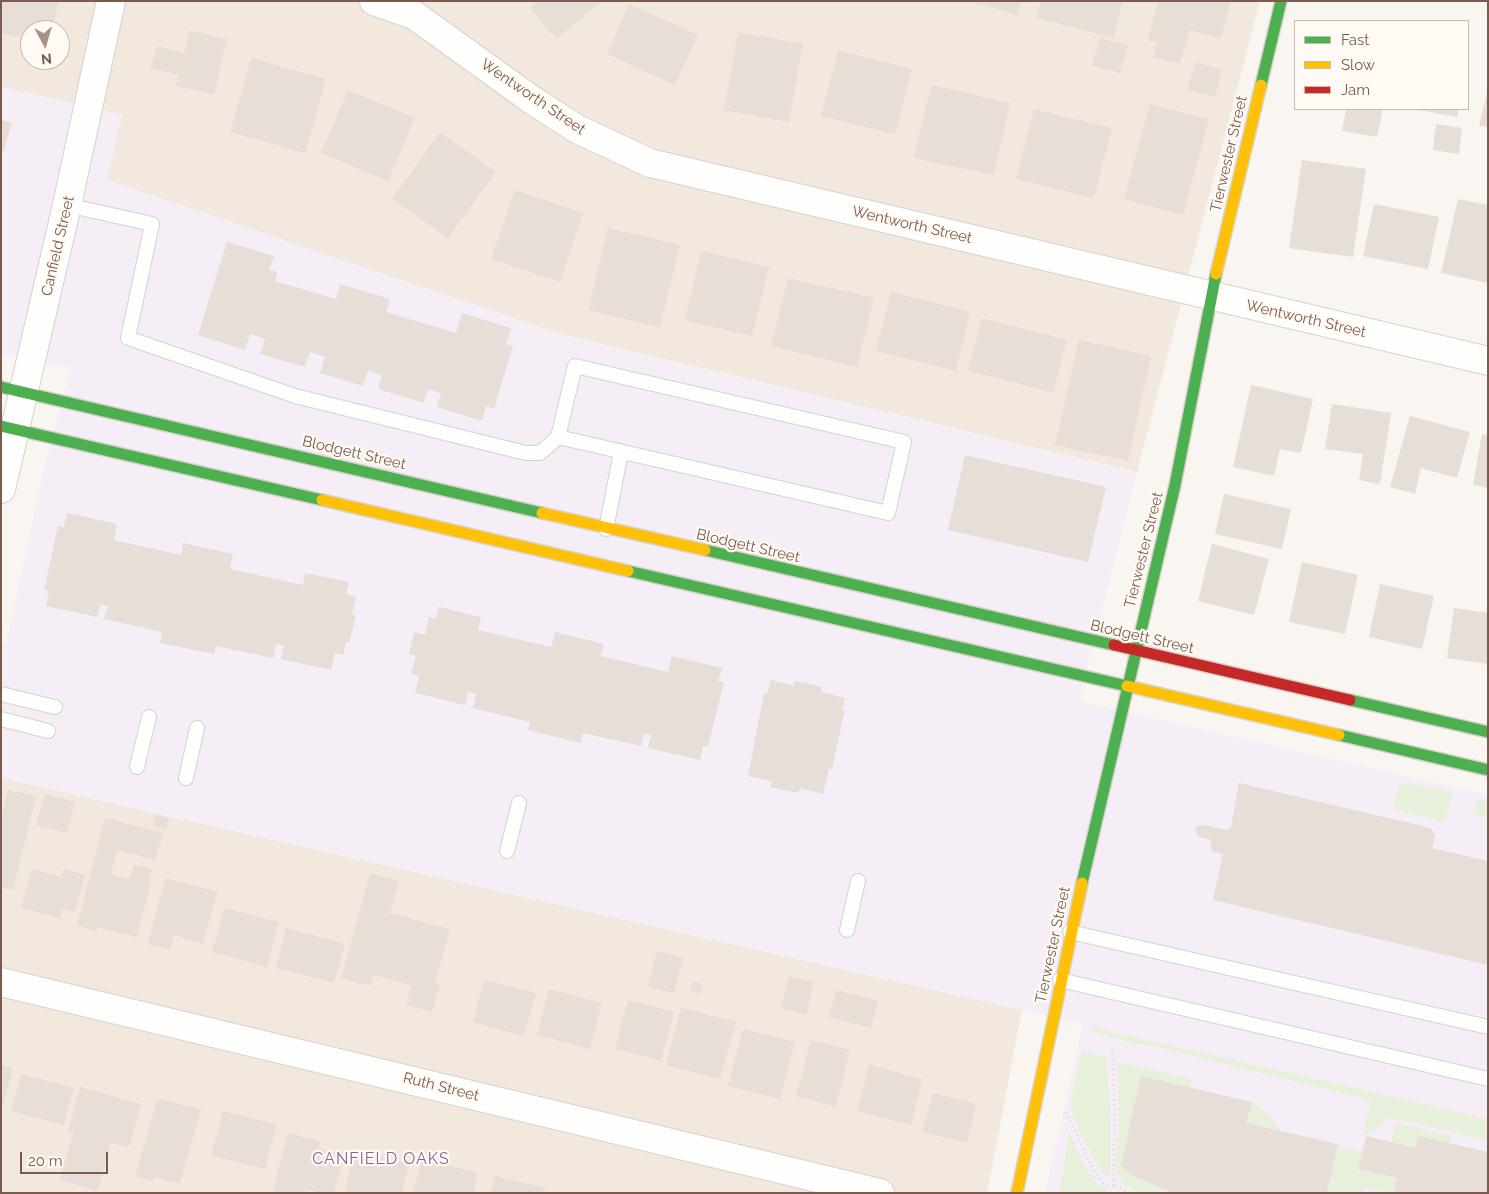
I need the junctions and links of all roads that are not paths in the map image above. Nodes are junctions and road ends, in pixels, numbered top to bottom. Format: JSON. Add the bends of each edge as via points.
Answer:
{"nodes":[{"id":1,"x":111,"y":1,"type":"edge"},
{"id":2,"x":374,"y":1,"type":"edge"},
{"id":3,"x":1281,"y":1,"type":"edge"},
{"id":4,"x":419,"y":8,"type":"edge"},
{"id":5,"x":67,"y":205,"type":"junction"},
{"id":6,"x":1211,"y":297,"type":"junction"},
{"id":7,"x":1488,"y":361,"type":"edge"},
{"id":8,"x":13,"y":389,"type":"edge"},
{"id":9,"x":8,"y":427,"type":"edge"},
{"id":10,"x":558,"y":437,"type":"junction"},
{"id":11,"x":621,"y":452,"type":"junction"},
{"id":12,"x":1,"y":489,"type":"edge"},
{"id":13,"x":605,"y":533,"type":"junction"},
{"id":14,"x":1135,"y":651,"type":"junction"},
{"id":15,"x":1128,"y":686,"type":"junction"},
{"id":16,"x":1,"y":694,"type":"edge"},
{"id":17,"x":55,"y":707,"type":"dead end"},
{"id":18,"x":149,"y":717,"type":"dead end"},
{"id":19,"x":1,"y":719,"type":"edge"},
{"id":20,"x":197,"y":728,"type":"dead end"},
{"id":21,"x":48,"y":731,"type":"dead end"},
{"id":22,"x":1488,"y":732,"type":"edge"},
{"id":23,"x":137,"y":767,"type":"dead end"},
{"id":24,"x":1488,"y":770,"type":"edge"},
{"id":25,"x":186,"y":778,"type":"dead end"},
{"id":26,"x":519,"y":803,"type":"dead end"},
{"id":27,"x":507,"y":851,"type":"dead end"},
{"id":28,"x":858,"y":881,"type":"dead end"},
{"id":29,"x":847,"y":930,"type":"dead end"},
{"id":30,"x":1070,"y":932,"type":"junction"},
{"id":31,"x":1060,"y":980,"type":"junction"},
{"id":32,"x":1,"y":982,"type":"edge"},
{"id":33,"x":1488,"y":1027,"type":"edge"},
{"id":34,"x":1488,"y":1080,"type":"edge"},
{"id":35,"x":880,"y":1193,"type":"edge"},
{"id":36,"x":1017,"y":1193,"type":"edge"}],
"edges":[{"from":1,"to":5,"type":"street","name":"Canfield Street"},
{"from":2,"to":4,"type":"street","name":"Wentworth Street"},
{"from":3,"to":6,"type":"main road","name":"Tierwester Street"},
{"from":4,"to":6,"type":"street","name":"Wentworth Street","via":[[577,129],[650,163]]},
{"from":5,"to":8,"type":"street","name":"Canfield Street"},
{"from":5,"to":10,"type":"lane","via":[[152,224],[128,338],[295,396],[526,454],[540,453]]},
{"from":6,"to":7,"type":"street","name":"Wentworth Street"},
{"from":6,"to":14,"type":"main road","name":"Tierwester Street","via":[[1175,485]]},
{"from":8,"to":9,"type":"street","name":"Canfield Street"},
{"from":8,"to":13,"type":"main road","name":"Blodgett Street"},
{"from":9,"to":12,"type":"street","name":"Canfield Street"},
{"from":9,"to":15,"type":"main road","via":[[599,559]]},
{"from":10,"to":11,"type":"lane"},
{"from":10,"to":11,"type":"lane","via":[[575,366],[904,442],[888,513]]},
{"from":11,"to":13,"type":"lane"},
{"from":13,"to":14,"type":"main road","name":"Blodgett Street"},
{"from":14,"to":15,"type":"main road","name":"Tierwester Street"},
{"from":14,"to":22,"type":"main road","name":"Blodgett Street"},
{"from":15,"to":24,"type":"main road"},
{"from":15,"to":30,"type":"main road","name":"Tierwester Street"},
{"from":16,"to":17,"type":"lane"},
{"from":18,"to":23,"type":"lane"},
{"from":19,"to":21,"type":"lane"},
{"from":20,"to":25,"type":"lane"},
{"from":26,"to":27,"type":"lane"},
{"from":28,"to":29,"type":"lane"},
{"from":30,"to":31,"type":"main road","name":"Tierwester Street"},
{"from":30,"to":33,"type":"lane"},
{"from":31,"to":34,"type":"lane"},
{"from":31,"to":36,"type":"main road","name":"Tierwester Street"},
{"from":32,"to":35,"type":"street","name":"Ruth Street"}]}
